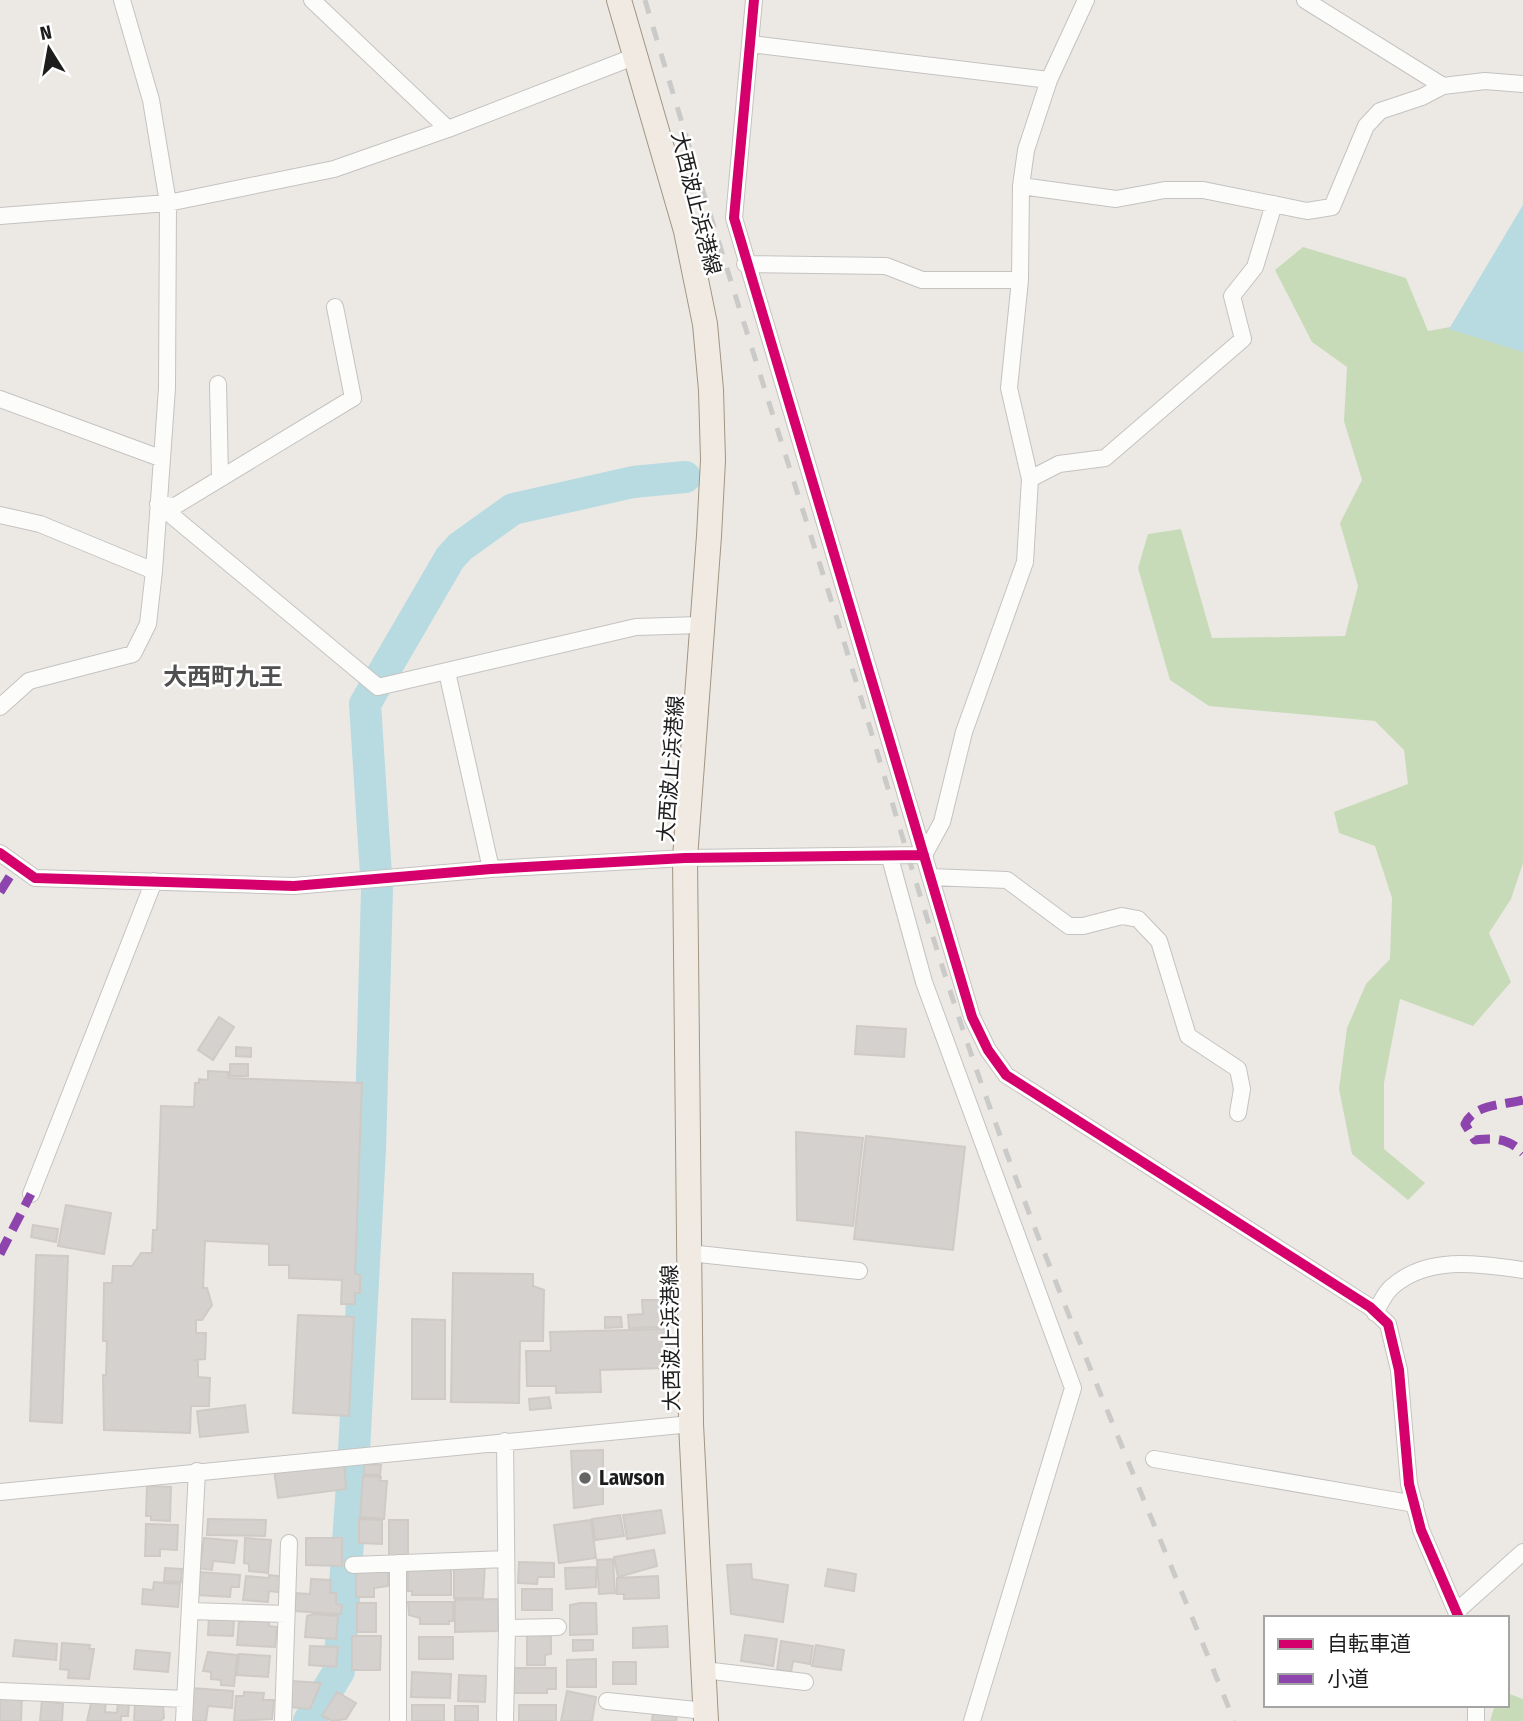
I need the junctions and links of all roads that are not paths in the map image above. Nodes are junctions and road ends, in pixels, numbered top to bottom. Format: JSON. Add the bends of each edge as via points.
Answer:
{"nodes":[{"id":1,"x":122,"y":0,"type":"edge"},
{"id":2,"x":312,"y":0,"type":"edge"},
{"id":3,"x":619,"y":0,"type":"edge"},
{"id":4,"x":754,"y":0,"type":"edge"},
{"id":5,"x":1086,"y":0,"type":"edge"},
{"id":6,"x":1305,"y":0,"type":"edge"},
{"id":7,"x":751,"y":44,"type":"junction"},
{"id":8,"x":636,"y":55,"type":"junction"},
{"id":9,"x":1049,"y":80,"type":"junction"},
{"id":10,"x":1523,"y":84,"type":"edge"},
{"id":11,"x":1443,"y":86,"type":"junction"},
{"id":12,"x":448,"y":129,"type":"junction"},
{"id":13,"x":1021,"y":186,"type":"junction"},
{"id":14,"x":168,"y":203,"type":"junction"},
{"id":15,"x":1274,"y":204,"type":"junction"},
{"id":16,"x":0,"y":216,"type":"edge"},
{"id":17,"x":745,"y":264,"type":"junction"},
{"id":18,"x":1020,"y":280,"type":"junction"},
{"id":19,"x":335,"y":307,"type":"dead end"},
{"id":20,"x":218,"y":384,"type":"dead end"},
{"id":21,"x":0,"y":399,"type":"edge"},
{"id":22,"x":160,"y":458,"type":"junction"},
{"id":23,"x":220,"y":478,"type":"junction"},
{"id":24,"x":1030,"y":479,"type":"junction"},
{"id":25,"x":158,"y":504,"type":"junction"},
{"id":26,"x":0,"y":515,"type":"edge"},
{"id":27,"x":154,"y":571,"type":"junction"},
{"id":28,"x":700,"y":625,"type":"junction"},
{"id":29,"x":447,"y":672,"type":"junction"},
{"id":30,"x":0,"y":707,"type":"edge"},
{"id":31,"x":0,"y":853,"type":"edge"},
{"id":32,"x":924,"y":855,"type":"junction"},
{"id":33,"x":685,"y":858,"type":"junction"},
{"id":34,"x":890,"y":858,"type":"junction"},
{"id":35,"x":491,"y":869,"type":"junction"},
{"id":36,"x":930,"y":877,"type":"junction"},
{"id":37,"x":154,"y":881,"type":"junction"},
{"id":38,"x":1238,"y":1113,"type":"dead end"},
{"id":39,"x":31,"y":1194,"type":"dead end"},
{"id":40,"x":689,"y":1253,"type":"junction"},
{"id":41,"x":1523,"y":1269,"type":"edge"},
{"id":42,"x":859,"y":1271,"type":"dead end"},
{"id":43,"x":1375,"y":1312,"type":"junction"},
{"id":44,"x":691,"y":1424,"type":"junction"},
{"id":45,"x":505,"y":1441,"type":"junction"},
{"id":46,"x":1154,"y":1459,"type":"dead end"},
{"id":47,"x":197,"y":1471,"type":"junction"},
{"id":48,"x":0,"y":1493,"type":"edge"},
{"id":49,"x":1415,"y":1504,"type":"junction"},
{"id":50,"x":289,"y":1543,"type":"dead end"},
{"id":51,"x":1523,"y":1552,"type":"edge"},
{"id":52,"x":506,"y":1559,"type":"junction"},
{"id":53,"x":398,"y":1563,"type":"junction"},
{"id":54,"x":354,"y":1565,"type":"dead end"},
{"id":55,"x":190,"y":1611,"type":"junction"},
{"id":56,"x":286,"y":1614,"type":"junction"},
{"id":57,"x":1458,"y":1615,"type":"edge"},
{"id":58,"x":558,"y":1627,"type":"dead end"},
{"id":59,"x":507,"y":1628,"type":"junction"},
{"id":60,"x":704,"y":1670,"type":"junction"},
{"id":61,"x":805,"y":1682,"type":"dead end"},
{"id":62,"x":0,"y":1691,"type":"edge"},
{"id":63,"x":185,"y":1699,"type":"junction"},
{"id":64,"x":607,"y":1700,"type":"dead end"},
{"id":65,"x":706,"y":1716,"type":"edge"},
{"id":66,"x":184,"y":1721,"type":"edge"},
{"id":67,"x":282,"y":1721,"type":"edge"},
{"id":68,"x":398,"y":1721,"type":"edge"},
{"id":69,"x":505,"y":1721,"type":"edge"},
{"id":70,"x":972,"y":1721,"type":"edge"}],
"edges":[{"from":1,"to":14,"type":"street","via":[[151,100]]},
{"from":2,"to":12,"type":"street"},
{"from":3,"to":8,"type":"main road","name":"大西波止浜港線"},
{"from":4,"to":7,"type":"street"},
{"from":5,"to":9,"type":"street"},
{"from":6,"to":11,"type":"street"},
{"from":7,"to":9,"type":"street"},
{"from":7,"to":17,"type":"street","via":[[734,218]]},
{"from":8,"to":12,"type":"street"},
{"from":8,"to":28,"type":"main road","name":"大西波止浜港線","via":[[686,231],[705,324],[713,460]]},
{"from":9,"to":13,"type":"street","via":[[1026,150]]},
{"from":10,"to":11,"type":"street","via":[[1485,81]]},
{"from":11,"to":15,"type":"street","via":[[1380,111],[1366,126],[1332,206],[1307,211]]},
{"from":12,"to":14,"type":"street","via":[[334,169]]},
{"from":13,"to":15,"type":"street","via":[[1116,199],[1166,190],[1203,190]]},
{"from":13,"to":18,"type":"street"},
{"from":14,"to":16,"type":"street"},
{"from":14,"to":22,"type":"street","via":[[167,388]]},
{"from":15,"to":24,"type":"street","via":[[1255,267],[1232,296],[1243,339],[1105,458],[1059,464]]},
{"from":17,"to":18,"type":"street","via":[[886,266],[922,280]]},
{"from":17,"to":32,"type":"street"},
{"from":18,"to":24,"type":"street","via":[[1009,388]]},
{"from":19,"to":23,"type":"street","via":[[353,398]]},
{"from":20,"to":23,"type":"street"},
{"from":21,"to":22,"type":"street"},
{"from":22,"to":25,"type":"street"},
{"from":23,"to":25,"type":"street","via":[[175,506]]},
{"from":24,"to":32,"type":"street","via":[[1025,562],[964,732],[942,822]]},
{"from":25,"to":27,"type":"street"},
{"from":25,"to":29,"type":"street","via":[[378,687]]},
{"from":26,"to":27,"type":"street","via":[[40,524]]},
{"from":27,"to":30,"type":"street","via":[[148,624],[133,654],[29,681]]},
{"from":28,"to":29,"type":"street","via":[[636,627]]},
{"from":28,"to":33,"type":"main road","name":"大西波止浜港線"},
{"from":29,"to":35,"type":"street"},
{"from":31,"to":37,"type":"street","via":[[35,878]]},
{"from":32,"to":34,"type":"street"},
{"from":32,"to":36,"type":"street"},
{"from":33,"to":34,"type":"street"},
{"from":33,"to":35,"type":"street"},
{"from":33,"to":40,"type":"main road","name":"大西波止浜港線"},
{"from":34,"to":70,"type":"street","via":[[923,982],[1073,1388]]},
{"from":35,"to":37,"type":"street","via":[[294,886]]},
{"from":36,"to":38,"type":"street","via":[[1007,880],[1069,926],[1122,916],[1138,919],[1159,941],[1188,1036],[1238,1069],[1242,1089]]},
{"from":36,"to":43,"type":"street","via":[[972,1017],[1006,1075]]},
{"from":37,"to":39,"type":"street"},
{"from":40,"to":42,"type":"street"},
{"from":40,"to":44,"type":"main road","name":"大西波止浜港線"},
{"from":41,"to":43,"type":"street","via":[[1456,1263],[1416,1270],[1391,1287]]},
{"from":43,"to":49,"type":"street","via":[[1388,1324],[1399,1370],[1409,1484]]},
{"from":44,"to":45,"type":"street"},
{"from":44,"to":60,"type":"main road","name":"大西波止浜港線"},
{"from":45,"to":47,"type":"street"},
{"from":45,"to":52,"type":"street"},
{"from":46,"to":49,"type":"street"},
{"from":47,"to":48,"type":"street"},
{"from":47,"to":55,"type":"street"},
{"from":49,"to":57,"type":"street","via":[[1421,1530]]},
{"from":50,"to":56,"type":"street"},
{"from":51,"to":57,"type":"street"},
{"from":52,"to":53,"type":"street"},
{"from":52,"to":59,"type":"street"},
{"from":53,"to":54,"type":"street"},
{"from":53,"to":68,"type":"street"},
{"from":55,"to":56,"type":"street"},
{"from":55,"to":63,"type":"street"},
{"from":56,"to":67,"type":"street"},
{"from":58,"to":59,"type":"street"},
{"from":59,"to":69,"type":"street"},
{"from":60,"to":61,"type":"street"},
{"from":60,"to":65,"type":"main road","name":"大西波止浜港線"},
{"from":62,"to":63,"type":"street"},
{"from":63,"to":66,"type":"street"},
{"from":64,"to":65,"type":"street"}]}
